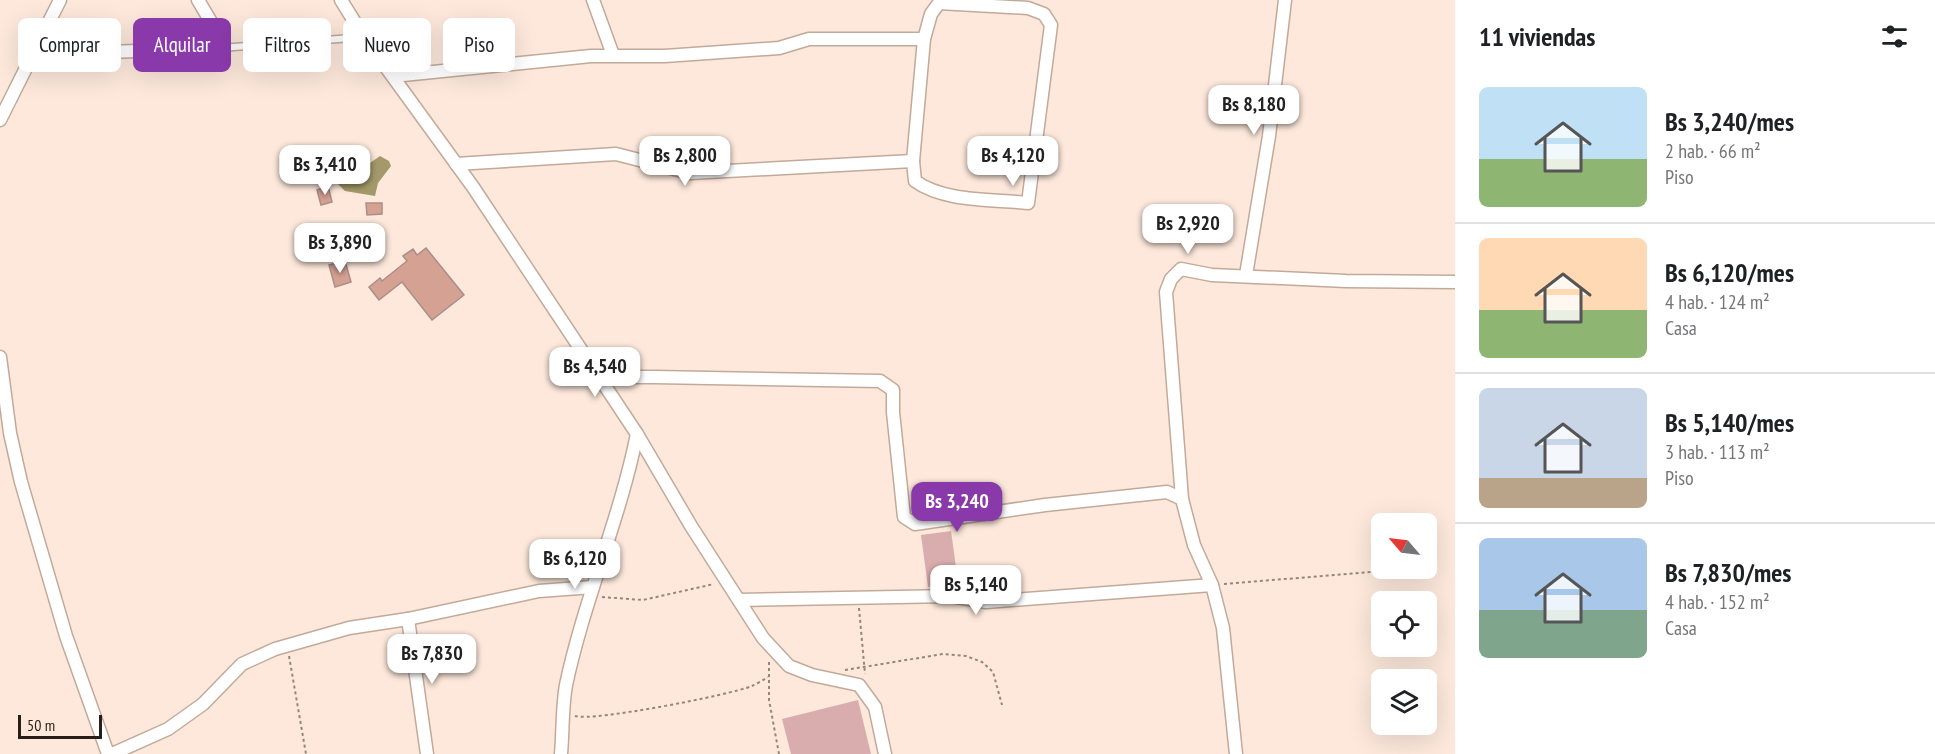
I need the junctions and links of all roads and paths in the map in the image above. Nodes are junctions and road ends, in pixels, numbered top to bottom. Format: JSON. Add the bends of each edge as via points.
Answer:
{"nodes":[{"id":1,"x":60,"y":0,"type":"edge"},
{"id":2,"x":198,"y":0,"type":"edge"},
{"id":3,"x":594,"y":0,"type":"edge"},
{"id":4,"x":1285,"y":0,"type":"edge"},
{"id":5,"x":345,"y":2,"type":"edge"},
{"id":6,"x":939,"y":2,"type":"edge"},
{"id":7,"x":51,"y":18,"type":"edge"},
{"id":8,"x":209,"y":18,"type":"edge"},
{"id":9,"x":354,"y":18,"type":"edge"},
{"id":10,"x":343,"y":39,"type":"edge"},
{"id":11,"x":924,"y":39,"type":"junction"},
{"id":12,"x":231,"y":47,"type":"edge"},
{"id":13,"x":613,"y":55,"type":"junction"},
{"id":14,"x":22,"y":72,"type":"edge"},
{"id":15,"x":390,"y":72,"type":"edge"},
{"id":16,"x":393,"y":76,"type":"junction"},
{"id":17,"x":4,"y":102,"type":"edge"},
{"id":18,"x":0,"y":120,"type":"edge"},
{"id":19,"x":913,"y":161,"type":"junction"},
{"id":20,"x":456,"y":164,"type":"junction"},
{"id":21,"x":1246,"y":275,"type":"junction"},
{"id":22,"x":1455,"y":282,"type":"edge"},
{"id":23,"x":0,"y":357,"type":"edge"},
{"id":24,"x":603,"y":383,"type":"junction"},
{"id":25,"x":637,"y":434,"type":"junction"},
{"id":26,"x":1182,"y":499,"type":"junction"},
{"id":27,"x":1371,"y":572,"type":"dead end"},
{"id":28,"x":726,"y":581,"type":"junction"},
{"id":29,"x":1212,"y":585,"type":"junction"},
{"id":30,"x":593,"y":587,"type":"junction"},
{"id":31,"x":858,"y":596,"type":"junction"},
{"id":32,"x":588,"y":600,"type":"junction"},
{"id":33,"x":739,"y":600,"type":"junction"},
{"id":34,"x":408,"y":619,"type":"junction"},
{"id":35,"x":288,"y":646,"type":"junction"},
{"id":36,"x":772,"y":649,"type":"junction"},
{"id":37,"x":864,"y":666,"type":"junction"},
{"id":38,"x":865,"y":676,"type":"dead end"},
{"id":39,"x":768,"y":677,"type":"junction"},
{"id":40,"x":827,"y":678,"type":"junction"},
{"id":41,"x":1002,"y":705,"type":"dead end"},
{"id":42,"x":564,"y":712,"type":"junction"},
{"id":43,"x":110,"y":754,"type":"edge"},
{"id":44,"x":306,"y":754,"type":"edge"},
{"id":45,"x":427,"y":754,"type":"edge"},
{"id":46,"x":561,"y":754,"type":"edge"},
{"id":47,"x":779,"y":754,"type":"edge"},
{"id":48,"x":885,"y":754,"type":"edge"},
{"id":49,"x":1236,"y":754,"type":"edge"}],
"edges":[{"from":1,"to":7,"type":"street"},
{"from":2,"to":8,"type":"street"},
{"from":3,"to":13,"type":"street"},
{"from":4,"to":21,"type":"street","via":[[1269,136]]},
{"from":5,"to":9,"type":"street"},
{"from":6,"to":11,"type":"street"},
{"from":6,"to":19,"type":"street","via":[[1028,8],[1044,14],[1051,25],[1028,203],[926,189],[915,181]]},
{"from":10,"to":12,"type":"lane"},
{"from":11,"to":13,"type":"street","via":[[809,39],[779,48],[665,56]]},
{"from":11,"to":19,"type":"street"},
{"from":13,"to":16,"type":"street"},
{"from":14,"to":17,"type":"street"},
{"from":15,"to":16,"type":"street"},
{"from":16,"to":20,"type":"street"},
{"from":17,"to":18,"type":"street"},
{"from":19,"to":20,"type":"street","via":[[690,173],[616,154]]},
{"from":20,"to":24,"type":"street"},
{"from":21,"to":22,"type":"street"},
{"from":21,"to":26,"type":"street","via":[[1212,275],[1182,269],[1171,279],[1166,292]]},
{"from":23,"to":43,"type":"street","via":[[21,482],[66,636]]},
{"from":24,"to":25,"type":"street"},
{"from":24,"to":26,"type":"street","via":[[613,377],[654,376],[880,381],[893,390],[904,518],[915,524],[1167,492]]},
{"from":25,"to":28,"type":"street"},
{"from":25,"to":30,"type":"street","via":[[626,486]]},
{"from":26,"to":29,"type":"street","via":[[1194,545]]},
{"from":27,"to":29,"type":"path"},
{"from":28,"to":32,"type":"path","via":[[643,600],[608,596]]},
{"from":28,"to":33,"type":"street"},
{"from":29,"to":31,"type":"street","via":[[987,602],[951,596]]},
{"from":29,"to":49,"type":"street","via":[[1223,628]]},
{"from":30,"to":32,"type":"street"},
{"from":30,"to":34,"type":"street","via":[[539,591]]},
{"from":31,"to":33,"type":"street"},
{"from":31,"to":37,"type":"path"},
{"from":32,"to":42,"type":"street","via":[[566,688]]},
{"from":33,"to":36,"type":"street"},
{"from":34,"to":35,"type":"street","via":[[349,628]]},
{"from":34,"to":45,"type":"street"},
{"from":35,"to":43,"type":"street","via":[[242,664],[203,704],[168,729]]},
{"from":35,"to":44,"type":"path"},
{"from":36,"to":39,"type":"path"},
{"from":36,"to":40,"type":"street","via":[[789,666]]},
{"from":37,"to":38,"type":"path"},
{"from":37,"to":40,"type":"path"},
{"from":37,"to":41,"type":"path","via":[[944,654],[966,656],[993,672]]},
{"from":39,"to":42,"type":"path","via":[[752,686],[719,694],[611,714],[580,718]]},
{"from":39,"to":47,"type":"path"},
{"from":40,"to":48,"type":"street","via":[[859,685],[867,695],[875,707]]},
{"from":42,"to":46,"type":"street"}]}
